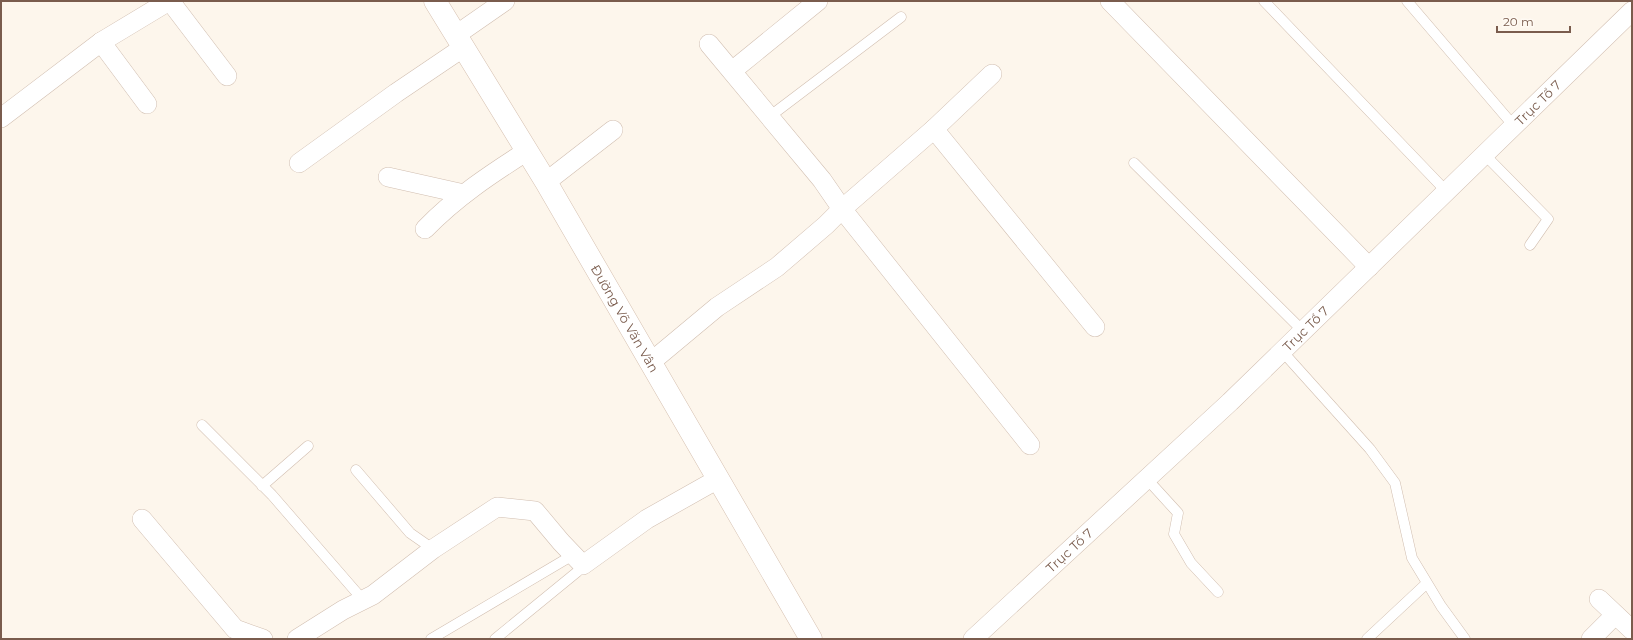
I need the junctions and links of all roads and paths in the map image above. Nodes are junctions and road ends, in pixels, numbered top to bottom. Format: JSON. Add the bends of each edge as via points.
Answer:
{"nodes":[{"id":1,"x":170,"y":1,"type":"edge"},
{"id":2,"x":435,"y":1,"type":"edge"},
{"id":3,"x":505,"y":1,"type":"edge"},
{"id":4,"x":818,"y":1,"type":"edge"},
{"id":5,"x":1110,"y":1,"type":"edge"},
{"id":6,"x":1264,"y":1,"type":"edge"},
{"id":7,"x":1407,"y":1,"type":"edge"},
{"id":8,"x":1632,"y":11,"type":"edge"},
{"id":9,"x":901,"y":17,"type":"dead end"},
{"id":10,"x":460,"y":41,"type":"junction"},
{"id":11,"x":100,"y":42,"type":"junction"},
{"id":12,"x":709,"y":44,"type":"dead end"},
{"id":13,"x":732,"y":71,"type":"junction"},
{"id":14,"x":992,"y":74,"type":"dead end"},
{"id":15,"x":227,"y":76,"type":"dead end"},
{"id":16,"x":147,"y":104,"type":"dead end"},
{"id":17,"x":769,"y":117,"type":"junction"},
{"id":18,"x":1,"y":118,"type":"edge"},
{"id":19,"x":1513,"y":125,"type":"junction"},
{"id":20,"x":934,"y":129,"type":"junction"},
{"id":21,"x":613,"y":130,"type":"dead end"},
{"id":22,"x":528,"y":151,"type":"junction"},
{"id":23,"x":1484,"y":154,"type":"junction"},
{"id":24,"x":299,"y":163,"type":"dead end"},
{"id":25,"x":1134,"y":163,"type":"dead end"},
{"id":26,"x":388,"y":177,"type":"dead end"},
{"id":27,"x":546,"y":182,"type":"junction"},
{"id":28,"x":1446,"y":191,"type":"junction"},
{"id":29,"x":464,"y":194,"type":"junction"},
{"id":30,"x":842,"y":209,"type":"junction"},
{"id":31,"x":425,"y":229,"type":"dead end"},
{"id":32,"x":1530,"y":245,"type":"dead end"},
{"id":33,"x":1369,"y":267,"type":"junction"},
{"id":34,"x":1095,"y":327,"type":"dead end"},
{"id":35,"x":1304,"y":331,"type":"junction"},
{"id":36,"x":1282,"y":351,"type":"junction"},
{"id":37,"x":650,"y":362,"type":"junction"},
{"id":38,"x":202,"y":425,"type":"dead end"},
{"id":39,"x":1030,"y":445,"type":"dead end"},
{"id":40,"x":308,"y":446,"type":"dead end"},
{"id":41,"x":356,"y":470,"type":"dead end"},
{"id":42,"x":718,"y":479,"type":"junction"},
{"id":43,"x":1147,"y":479,"type":"junction"},
{"id":44,"x":262,"y":486,"type":"junction"},
{"id":45,"x":142,"y":519,"type":"dead end"},
{"id":46,"x":433,"y":549,"type":"junction"},
{"id":47,"x":578,"y":560,"type":"junction"},
{"id":48,"x":1427,"y":583,"type":"junction"},
{"id":49,"x":1218,"y":592,"type":"dead end"},
{"id":50,"x":1599,"y":599,"type":"dead end"},
{"id":51,"x":363,"y":600,"type":"junction"},
{"id":52,"x":1615,"y":615,"type":"junction"},
{"id":53,"x":1632,"y":630,"type":"edge"},
{"id":54,"x":263,"y":639,"type":"edge"},
{"id":55,"x":297,"y":639,"type":"edge"},
{"id":56,"x":431,"y":639,"type":"edge"},
{"id":57,"x":495,"y":639,"type":"edge"},
{"id":58,"x":811,"y":639,"type":"edge"},
{"id":59,"x":973,"y":639,"type":"edge"},
{"id":60,"x":1367,"y":639,"type":"edge"},
{"id":61,"x":1465,"y":639,"type":"edge"},
{"id":62,"x":1591,"y":639,"type":"edge"}],
"edges":[{"from":1,"to":11,"type":"street"},
{"from":1,"to":15,"type":"street"},
{"from":2,"to":10,"type":"street","name":"Đường Võ Văn Vân"},
{"from":3,"to":10,"type":"street"},
{"from":4,"to":13,"type":"street"},
{"from":5,"to":33,"type":"street"},
{"from":6,"to":28,"type":"lane"},
{"from":7,"to":19,"type":"lane"},
{"from":8,"to":19,"type":"street","name":"Trục Tổ 7"},
{"from":9,"to":17,"type":"lane"},
{"from":10,"to":22,"type":"street","name":"Đường Võ Văn Vân"},
{"from":10,"to":24,"type":"street","via":[[396,93]]},
{"from":11,"to":16,"type":"street"},
{"from":11,"to":18,"type":"street"},
{"from":12,"to":13,"type":"street"},
{"from":13,"to":17,"type":"street"},
{"from":14,"to":20,"type":"street"},
{"from":17,"to":30,"type":"street","via":[[822,180]]},
{"from":19,"to":23,"type":"street","name":"Trục Tổ 7"},
{"from":20,"to":30,"type":"street"},
{"from":20,"to":34,"type":"street"},
{"from":21,"to":27,"type":"street"},
{"from":22,"to":27,"type":"street","name":"Đường Võ Văn Vân"},
{"from":22,"to":29,"type":"street"},
{"from":23,"to":28,"type":"street","name":"Trục Tổ 7"},
{"from":23,"to":32,"type":"lane","via":[[1548,219]]},
{"from":25,"to":35,"type":"lane"},
{"from":26,"to":29,"type":"street"},
{"from":27,"to":37,"type":"street","name":"Đường Võ Văn Vân"},
{"from":28,"to":33,"type":"street","name":"Trục Tổ 7"},
{"from":29,"to":31,"type":"street","via":[[443,210]]},
{"from":30,"to":37,"type":"street","via":[[777,267],[717,308]]},
{"from":30,"to":39,"type":"street"},
{"from":33,"to":35,"type":"street","name":"Trục Tổ 7"},
{"from":35,"to":36,"type":"street","name":"Trục Tổ 7"},
{"from":36,"to":43,"type":"street","name":"Trục Tổ 7"},
{"from":36,"to":48,"type":"lane","via":[[1370,449],[1395,482],[1412,558]]},
{"from":37,"to":42,"type":"street","name":"Đường Võ Văn Vân"},
{"from":38,"to":44,"type":"lane"},
{"from":40,"to":44,"type":"lane"},
{"from":41,"to":46,"type":"lane","via":[[410,533]]},
{"from":42,"to":47,"type":"street"},
{"from":42,"to":58,"type":"street","name":"Đường Võ Văn Vân"},
{"from":43,"to":49,"type":"lane","via":[[1178,512],[1174,534],[1191,563]]},
{"from":43,"to":59,"type":"street","name":"Trục Tổ 7"},
{"from":44,"to":51,"type":"lane"},
{"from":45,"to":54,"type":"street","via":[[234,629]]},
{"from":46,"to":47,"type":"street","via":[[496,507],[535,510]]},
{"from":46,"to":51,"type":"street"},
{"from":47,"to":56,"type":"lane"},
{"from":47,"to":57,"type":"lane","via":[[577,572]]},
{"from":48,"to":60,"type":"lane"},
{"from":48,"to":61,"type":"lane"},
{"from":50,"to":52,"type":"street"},
{"from":51,"to":55,"type":"street"},
{"from":52,"to":53,"type":"street"},
{"from":52,"to":62,"type":"street"}]}
